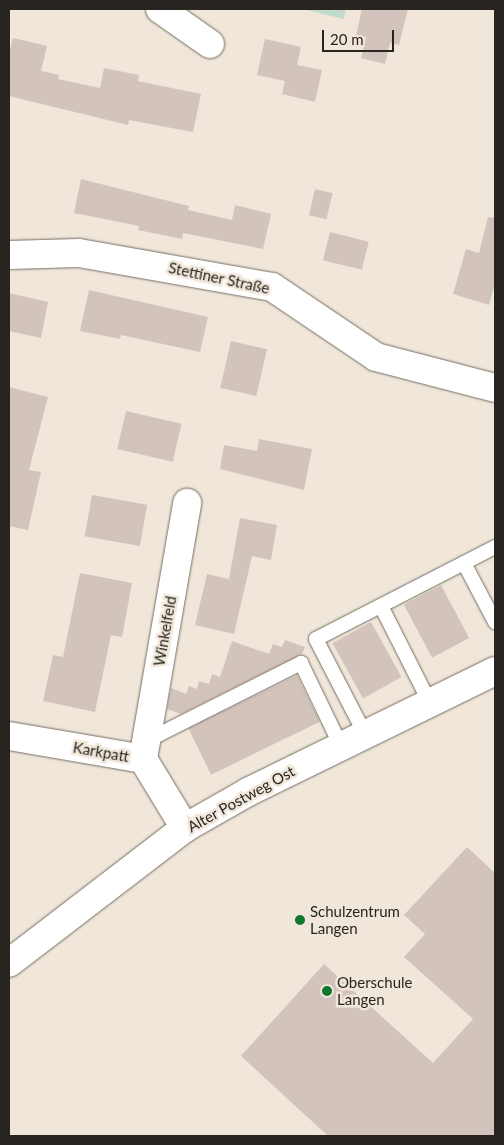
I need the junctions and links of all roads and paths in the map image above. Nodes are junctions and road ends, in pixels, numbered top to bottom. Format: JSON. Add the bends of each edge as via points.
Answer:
{"nodes":[{"id":1,"x":160,"y":9,"type":"edge"},
{"id":2,"x":210,"y":44,"type":"dead end"},
{"id":3,"x":9,"y":255,"type":"edge"},
{"id":4,"x":495,"y":388,"type":"edge"},
{"id":5,"x":187,"y":503,"type":"dead end"},
{"id":6,"x":495,"y":547,"type":"edge"},
{"id":7,"x":464,"y":563,"type":"junction"},
{"id":8,"x":380,"y":606,"type":"junction"},
{"id":9,"x":495,"y":622,"type":"edge"},
{"id":10,"x":495,"y":672,"type":"edge"},
{"id":11,"x":430,"y":703,"type":"junction"},
{"id":12,"x":365,"y":734,"type":"junction"},
{"id":13,"x":9,"y":736,"type":"edge"},
{"id":14,"x":341,"y":746,"type":"junction"},
{"id":15,"x":145,"y":750,"type":"junction"},
{"id":16,"x":185,"y":828,"type":"junction"},
{"id":17,"x":9,"y":963,"type":"edge"}],
"edges":[{"from":1,"to":2,"type":"street"},
{"from":3,"to":4,"type":"street","name":"Stettiner Straße","via":[[79,253],[272,287],[376,357]]},
{"from":5,"to":15,"type":"street","name":"Winkelfeld"},
{"from":6,"to":7,"type":"lane"},
{"from":7,"to":8,"type":"lane"},
{"from":7,"to":9,"type":"lane"},
{"from":8,"to":11,"type":"lane"},
{"from":8,"to":12,"type":"lane","via":[[316,639]]},
{"from":10,"to":11,"type":"street","name":"Alter Postweg Ost"},
{"from":11,"to":12,"type":"street","name":"Alter Postweg Ost"},
{"from":12,"to":14,"type":"street","name":"Alter Postweg Ost"},
{"from":13,"to":15,"type":"street","name":"Karkpatt"},
{"from":14,"to":15,"type":"lane","via":[[301,663]]},
{"from":14,"to":16,"type":"street","name":"Alter Postweg Ost","via":[[248,792]]},
{"from":15,"to":16,"type":"street","name":"Karkpatt"},
{"from":16,"to":17,"type":"street","name":"Alter Postweg Ost"}]}
